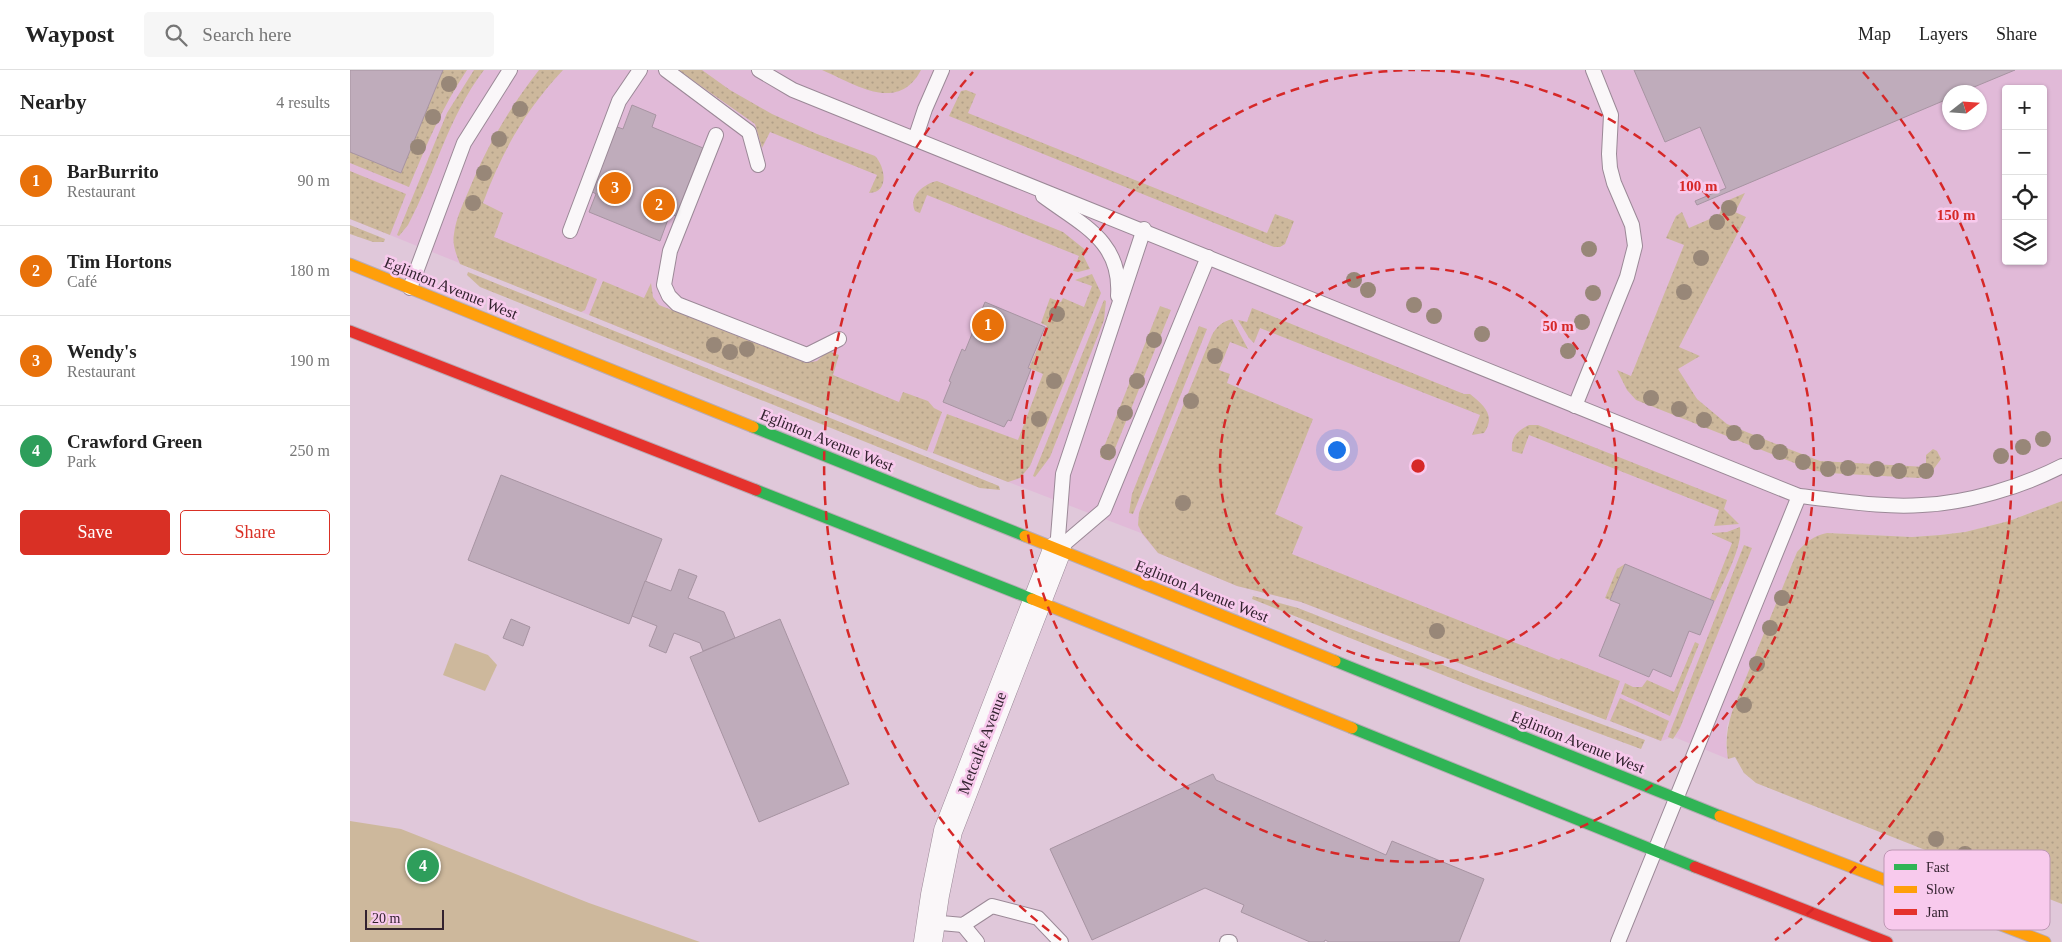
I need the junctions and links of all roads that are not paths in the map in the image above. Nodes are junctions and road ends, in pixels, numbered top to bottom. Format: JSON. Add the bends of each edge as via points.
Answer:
{"nodes":[{"id":1,"x":510,"y":70,"type":"edge"},
{"id":2,"x":640,"y":70,"type":"edge"},
{"id":3,"x":666,"y":70,"type":"edge"},
{"id":4,"x":759,"y":70,"type":"edge"},
{"id":5,"x":942,"y":70,"type":"edge"},
{"id":6,"x":1593,"y":70,"type":"edge"},
{"id":7,"x":716,"y":135,"type":"dead end"},
{"id":8,"x":915,"y":139,"type":"junction"},
{"id":9,"x":758,"y":164,"type":"dead end"},
{"id":10,"x":1026,"y":184,"type":"junction"},
{"id":11,"x":1144,"y":230,"type":"junction"},
{"id":12,"x":570,"y":231,"type":"dead end"},
{"id":13,"x":1208,"y":257,"type":"junction"},
{"id":14,"x":350,"y":264,"type":"edge"},
{"id":15,"x":410,"y":288,"type":"junction"},
{"id":16,"x":1117,"y":311,"type":"junction"},
{"id":17,"x":350,"y":331,"type":"edge"},
{"id":18,"x":839,"y":338,"type":"dead end"},
{"id":19,"x":1576,"y":406,"type":"junction"},
{"id":20,"x":2062,"y":466,"type":"edge"},
{"id":21,"x":1799,"y":496,"type":"junction"},
{"id":22,"x":1057,"y":550,"type":"junction"},
{"id":23,"x":1037,"y":600,"type":"junction"},
{"id":24,"x":1675,"y":798,"type":"junction"},
{"id":25,"x":1653,"y":850,"type":"junction"},
{"id":26,"x":1884,"y":879,"type":"edge"},
{"id":27,"x":962,"y":925,"type":"junction"},
{"id":28,"x":2014,"y":930,"type":"edge"},
{"id":29,"x":929,"y":932,"type":"edge"},
{"id":30,"x":977,"y":942,"type":"edge"},
{"id":31,"x":1061,"y":942,"type":"edge"},
{"id":32,"x":1618,"y":942,"type":"edge"},
{"id":33,"x":1887,"y":942,"type":"edge"},
{"id":34,"x":2045,"y":942,"type":"edge"}],
"edges":[{"from":1,"to":15,"type":"lane","via":[[464,142]]},
{"from":2,"to":12,"type":"lane","via":[[619,101]]},
{"from":3,"to":9,"type":"lane","via":[[748,132]]},
{"from":4,"to":8,"type":"lane","via":[[793,90]]},
{"from":5,"to":8,"type":"lane"},
{"from":6,"to":19,"type":"lane","via":[[1611,115],[1610,168],[1632,225],[1635,246],[1627,277]]},
{"from":7,"to":18,"type":"lane","via":[[670,252],[664,285],[669,296],[677,304],[807,355]]},
{"from":8,"to":10,"type":"lane"},
{"from":10,"to":11,"type":"lane"},
{"from":10,"to":16,"type":"lane","via":[[1087,229],[1113,257],[1117,272]]},
{"from":11,"to":13,"type":"lane"},
{"from":11,"to":16,"type":"lane"},
{"from":13,"to":19,"type":"lane"},
{"from":13,"to":22,"type":"lane","via":[[1104,510]]},
{"from":14,"to":15,"type":"main road","name":"Eglinton Avenue West"},
{"from":15,"to":22,"type":"main road","name":"Eglinton Avenue West"},
{"from":16,"to":22,"type":"lane","via":[[1063,474]]},
{"from":17,"to":23,"type":"main road"},
{"from":19,"to":21,"type":"lane"},
{"from":20,"to":21,"type":"lane","via":[[2010,487],[1974,497],[1922,505]]},
{"from":21,"to":24,"type":"lane"},
{"from":22,"to":23,"type":"street","name":"Metcalfe Avenue"},
{"from":22,"to":24,"type":"main road","name":"Eglinton Avenue West"},
{"from":23,"to":25,"type":"main road"},
{"from":23,"to":29,"type":"street","name":"Metcalfe Avenue","via":[[948,831]]},
{"from":24,"to":25,"type":"lane"},
{"from":24,"to":26,"type":"main road","name":"Eglinton Avenue West"},
{"from":25,"to":32,"type":"lane"},
{"from":25,"to":33,"type":"main road"},
{"from":27,"to":29,"type":"lane"},
{"from":27,"to":30,"type":"lane"},
{"from":27,"to":31,"type":"lane","via":[[992,906],[1038,918]]},
{"from":28,"to":34,"type":"main road","name":"Eglinton Avenue West"}]}
